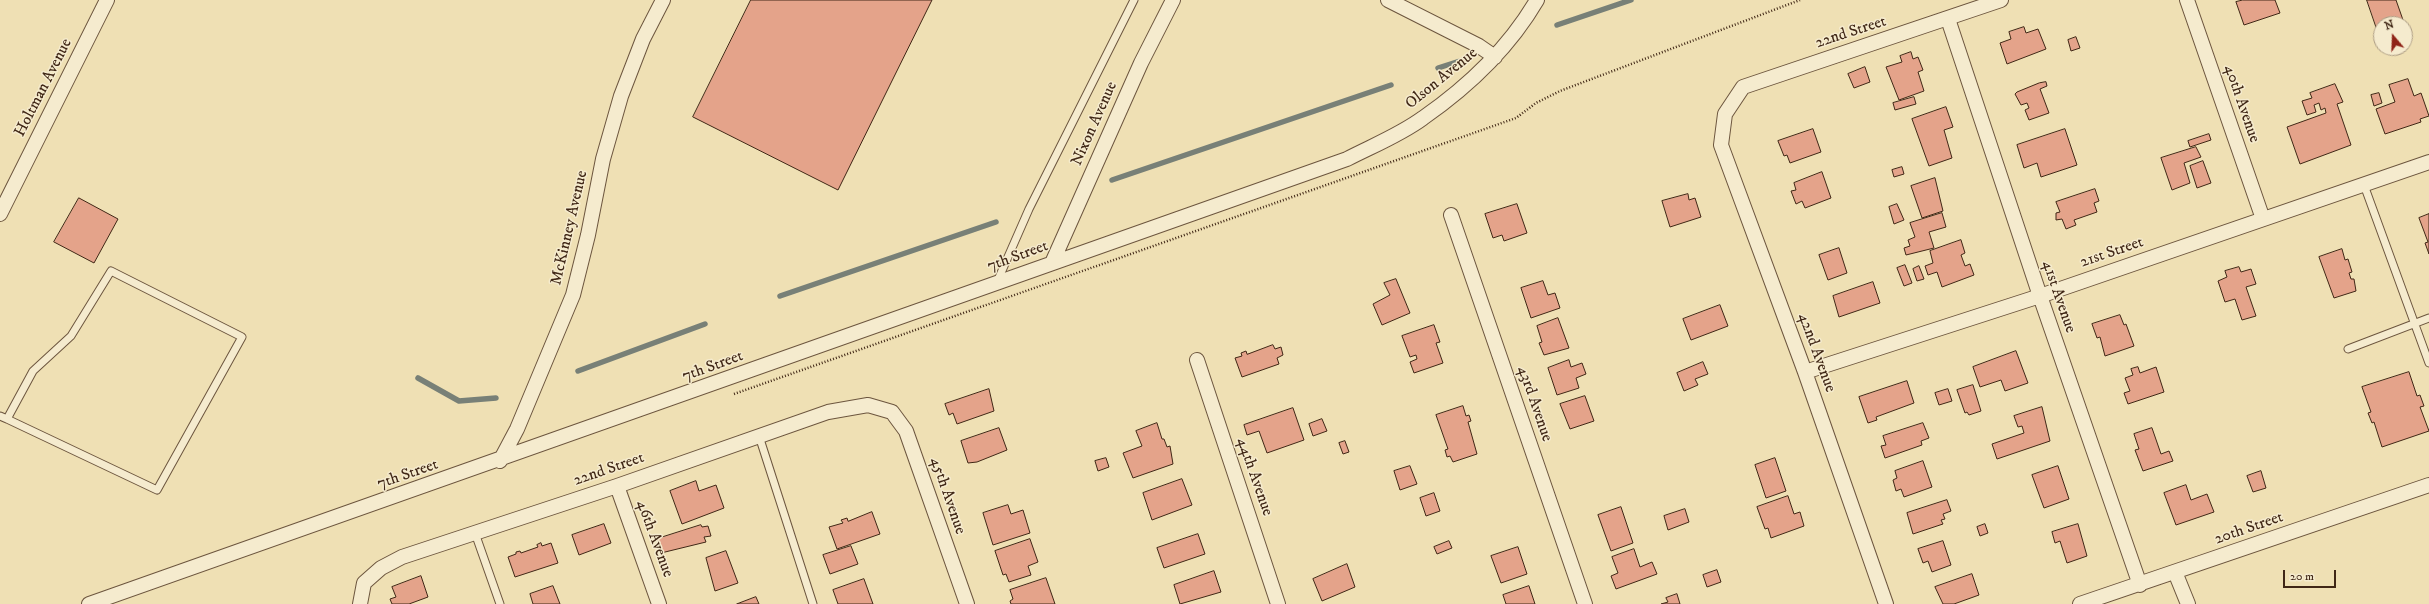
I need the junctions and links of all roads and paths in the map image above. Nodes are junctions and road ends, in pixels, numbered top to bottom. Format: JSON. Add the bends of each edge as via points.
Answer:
{"nodes":[{"id":1,"x":107,"y":0,"type":"edge"},
{"id":2,"x":663,"y":0,"type":"edge"},
{"id":3,"x":1134,"y":0,"type":"edge"},
{"id":4,"x":1173,"y":0,"type":"edge"},
{"id":5,"x":1388,"y":0,"type":"edge"},
{"id":6,"x":1537,"y":0,"type":"edge"},
{"id":7,"x":2001,"y":0,"type":"edge"},
{"id":8,"x":2187,"y":0,"type":"edge"},
{"id":9,"x":1948,"y":18,"type":"junction"},
{"id":10,"x":1495,"y":58,"type":"junction"},
{"id":11,"x":1725,"y":114,"type":"joint"},
{"id":12,"x":1348,"y":159,"type":"joint"},
{"id":13,"x":2429,"y":162,"type":"edge"},
{"id":14,"x":2364,"y":185,"type":"junction"},
{"id":15,"x":0,"y":214,"type":"edge"},
{"id":16,"x":1451,"y":215,"type":"dead end"},
{"id":17,"x":2263,"y":219,"type":"junction"},
{"id":18,"x":1052,"y":263,"type":"junction"},
{"id":19,"x":997,"y":283,"type":"junction"},
{"id":20,"x":2040,"y":296,"type":"junction"},
{"id":21,"x":2429,"y":318,"type":"edge"},
{"id":22,"x":2415,"y":323,"type":"junction"},
{"id":23,"x":2348,"y":349,"type":"dead end"},
{"id":24,"x":1197,"y":360,"type":"dead end"},
{"id":25,"x":2429,"y":363,"type":"edge"},
{"id":26,"x":1805,"y":372,"type":"junction"},
{"id":27,"x":882,"y":408,"type":"joint"},
{"id":28,"x":3,"y":417,"type":"edge"},
{"id":29,"x":759,"y":436,"type":"junction"},
{"id":30,"x":500,"y":460,"type":"junction"},
{"id":31,"x":2429,"y":485,"type":"edge"},
{"id":32,"x":617,"y":486,"type":"junction"},
{"id":33,"x":475,"y":533,"type":"junction"},
{"id":34,"x":2175,"y":572,"type":"junction"},
{"id":35,"x":2140,"y":585,"type":"junction"},
{"id":36,"x":361,"y":599,"type":"edge"},
{"id":37,"x":89,"y":604,"type":"edge"},
{"id":38,"x":500,"y":604,"type":"edge"},
{"id":39,"x":660,"y":604,"type":"edge"},
{"id":40,"x":813,"y":604,"type":"edge"},
{"id":41,"x":967,"y":604,"type":"edge"},
{"id":42,"x":1278,"y":604,"type":"edge"},
{"id":43,"x":1584,"y":604,"type":"edge"},
{"id":44,"x":1886,"y":604,"type":"edge"},
{"id":45,"x":2080,"y":604,"type":"edge"},
{"id":46,"x":2188,"y":604,"type":"edge"}],
"edges":[{"from":1,"to":15,"type":"street","name":"Holtman Avenue"},
{"from":2,"to":30,"type":"street","name":"McKinney Avenue","via":[[643,39],[621,96],[603,159],[588,235],[572,295],[517,429]]},
{"from":3,"to":19,"type":"lane","via":[[1029,208]]},
{"from":4,"to":18,"type":"street","name":"Nixon Avenue","via":[[1141,63]]},
{"from":5,"to":10,"type":"street","via":[[1479,46]]},
{"from":6,"to":10,"type":"street","name":"Olson Avenue"},
{"from":7,"to":9,"type":"street","name":"22nd Street"},
{"from":8,"to":17,"type":"street","name":"40th Avenue"},
{"from":9,"to":11,"type":"street","name":"22nd Street","via":[[1743,87]]},
{"from":9,"to":20,"type":"street","name":"41st Avenue"},
{"from":10,"to":12,"type":"street","name":"Olson Avenue","via":[[1483,71],[1422,119]]},
{"from":11,"to":26,"type":"street","name":"42nd Avenue","via":[[1721,145]]},
{"from":12,"to":18,"type":"street","name":"7th Street"},
{"from":13,"to":14,"type":"street","name":"21st Street"},
{"from":14,"to":17,"type":"street","name":"21st Street"},
{"from":14,"to":22,"type":"lane"},
{"from":16,"to":43,"type":"street","name":"43rd Avenue"},
{"from":17,"to":20,"type":"street","name":"21st Street"},
{"from":18,"to":19,"type":"street","name":"7th Street"},
{"from":19,"to":30,"type":"street","name":"7th Street"},
{"from":20,"to":26,"type":"street","name":"21st Street"},
{"from":20,"to":35,"type":"street","name":"41st Avenue"},
{"from":21,"to":22,"type":"lane"},
{"from":22,"to":23,"type":"lane"},
{"from":22,"to":25,"type":"lane"},
{"from":24,"to":42,"type":"street","name":"44th Avenue"},
{"from":26,"to":44,"type":"street","name":"42nd Avenue"},
{"from":27,"to":29,"type":"street","name":"22nd Street","via":[[868,405],[828,412]]},
{"from":27,"to":41,"type":"street","name":"45th Avenue","via":[[892,412],[906,431]]},
{"from":28,"to":28,"type":"lane","via":[[157,490],[242,337],[111,271],[71,336],[33,371]]},
{"from":29,"to":32,"type":"street","name":"22nd Street"},
{"from":29,"to":40,"type":"lane"},
{"from":30,"to":37,"type":"street","name":"7th Street"},
{"from":31,"to":34,"type":"street","name":"20th Street"},
{"from":32,"to":33,"type":"street","name":"22nd Street"},
{"from":32,"to":39,"type":"street","name":"46th Avenue"},
{"from":33,"to":36,"type":"street","name":"22nd Street","via":[[402,557],[381,568],[364,582]]},
{"from":33,"to":38,"type":"lane"},
{"from":34,"to":35,"type":"street","name":"20th Street"},
{"from":34,"to":46,"type":"street"},
{"from":35,"to":45,"type":"street","name":"20th Street"}]}
